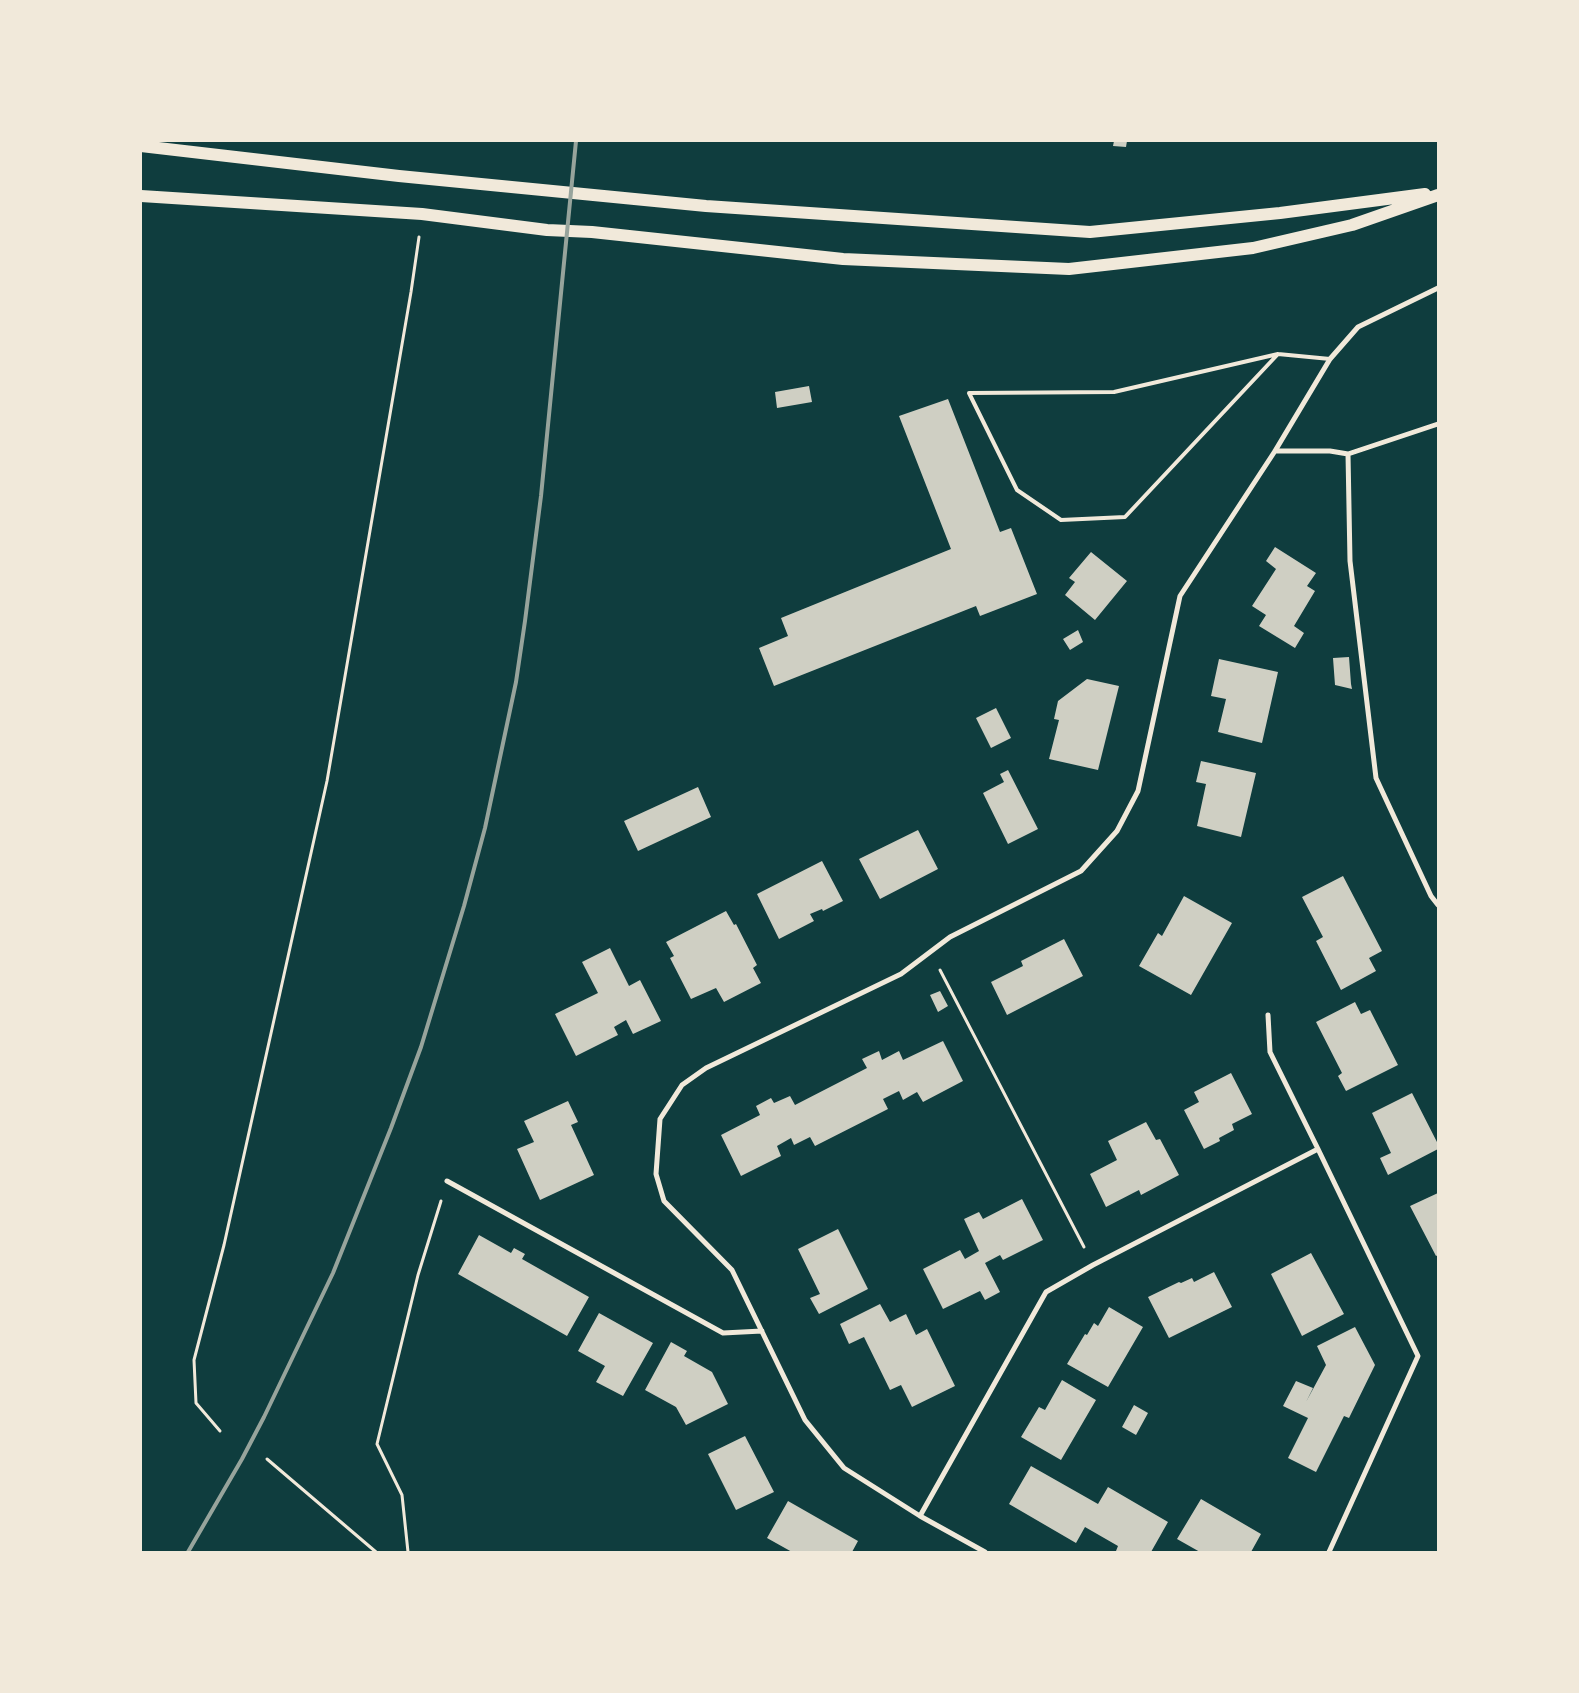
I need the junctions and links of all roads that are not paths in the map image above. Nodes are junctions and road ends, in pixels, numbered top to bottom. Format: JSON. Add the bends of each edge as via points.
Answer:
{"nodes":[{"id":1,"x":141,"y":146,"type":"edge"},
{"id":2,"x":1438,"y":194,"type":"edge"},
{"id":3,"x":141,"y":196,"type":"edge"},
{"id":4,"x":1438,"y":288,"type":"edge"},
{"id":5,"x":1278,"y":354,"type":"junction"},
{"id":6,"x":1330,"y":359,"type":"junction"},
{"id":7,"x":1438,"y":424,"type":"edge"},
{"id":8,"x":1275,"y":451,"type":"junction"},
{"id":9,"x":1348,"y":454,"type":"junction"},
{"id":10,"x":1438,"y":905,"type":"edge"},
{"id":11,"x":1268,"y":1015,"type":"dead end"},
{"id":12,"x":1318,"y":1149,"type":"junction"},
{"id":13,"x":447,"y":1182,"type":"road end"},
{"id":14,"x":762,"y":1331,"type":"junction"},
{"id":15,"x":920,"y":1516,"type":"junction"},
{"id":16,"x":985,"y":1552,"type":"edge"},
{"id":17,"x":1329,"y":1552,"type":"edge"}],
"edges":[{"from":1,"to":2,"type":"main road","via":[[409,177],[706,206],[1090,232]]},
{"from":2,"to":3,"type":"main road","via":[[1352,225],[1253,248],[1069,269],[843,258],[547,230],[422,214]]},
{"from":4,"to":6,"type":"street","via":[[1358,327]]},
{"from":5,"to":5,"type":"lane","via":[[1125,517],[1062,520],[1017,490],[969,393],[1114,392]]},
{"from":5,"to":6,"type":"lane"},
{"from":6,"to":8,"type":"street"},
{"from":7,"to":9,"type":"street"},
{"from":8,"to":9,"type":"street"},
{"from":8,"to":14,"type":"street","via":[[1180,596],[1138,791],[1117,831],[1081,871],[950,937],[901,974],[706,1068],[682,1085],[660,1119],[656,1174],[664,1201],[732,1270]]},
{"from":9,"to":10,"type":"street","via":[[1350,561],[1376,778]]},
{"from":11,"to":12,"type":"street","via":[[1270,1052]]},
{"from":12,"to":15,"type":"street","via":[[1046,1292]]},
{"from":12,"to":17,"type":"street","via":[[1418,1356]]},
{"from":13,"to":14,"type":"street","via":[[723,1333]]},
{"from":14,"to":15,"type":"street","via":[[805,1420],[844,1468]]},
{"from":15,"to":16,"type":"street"}]}
